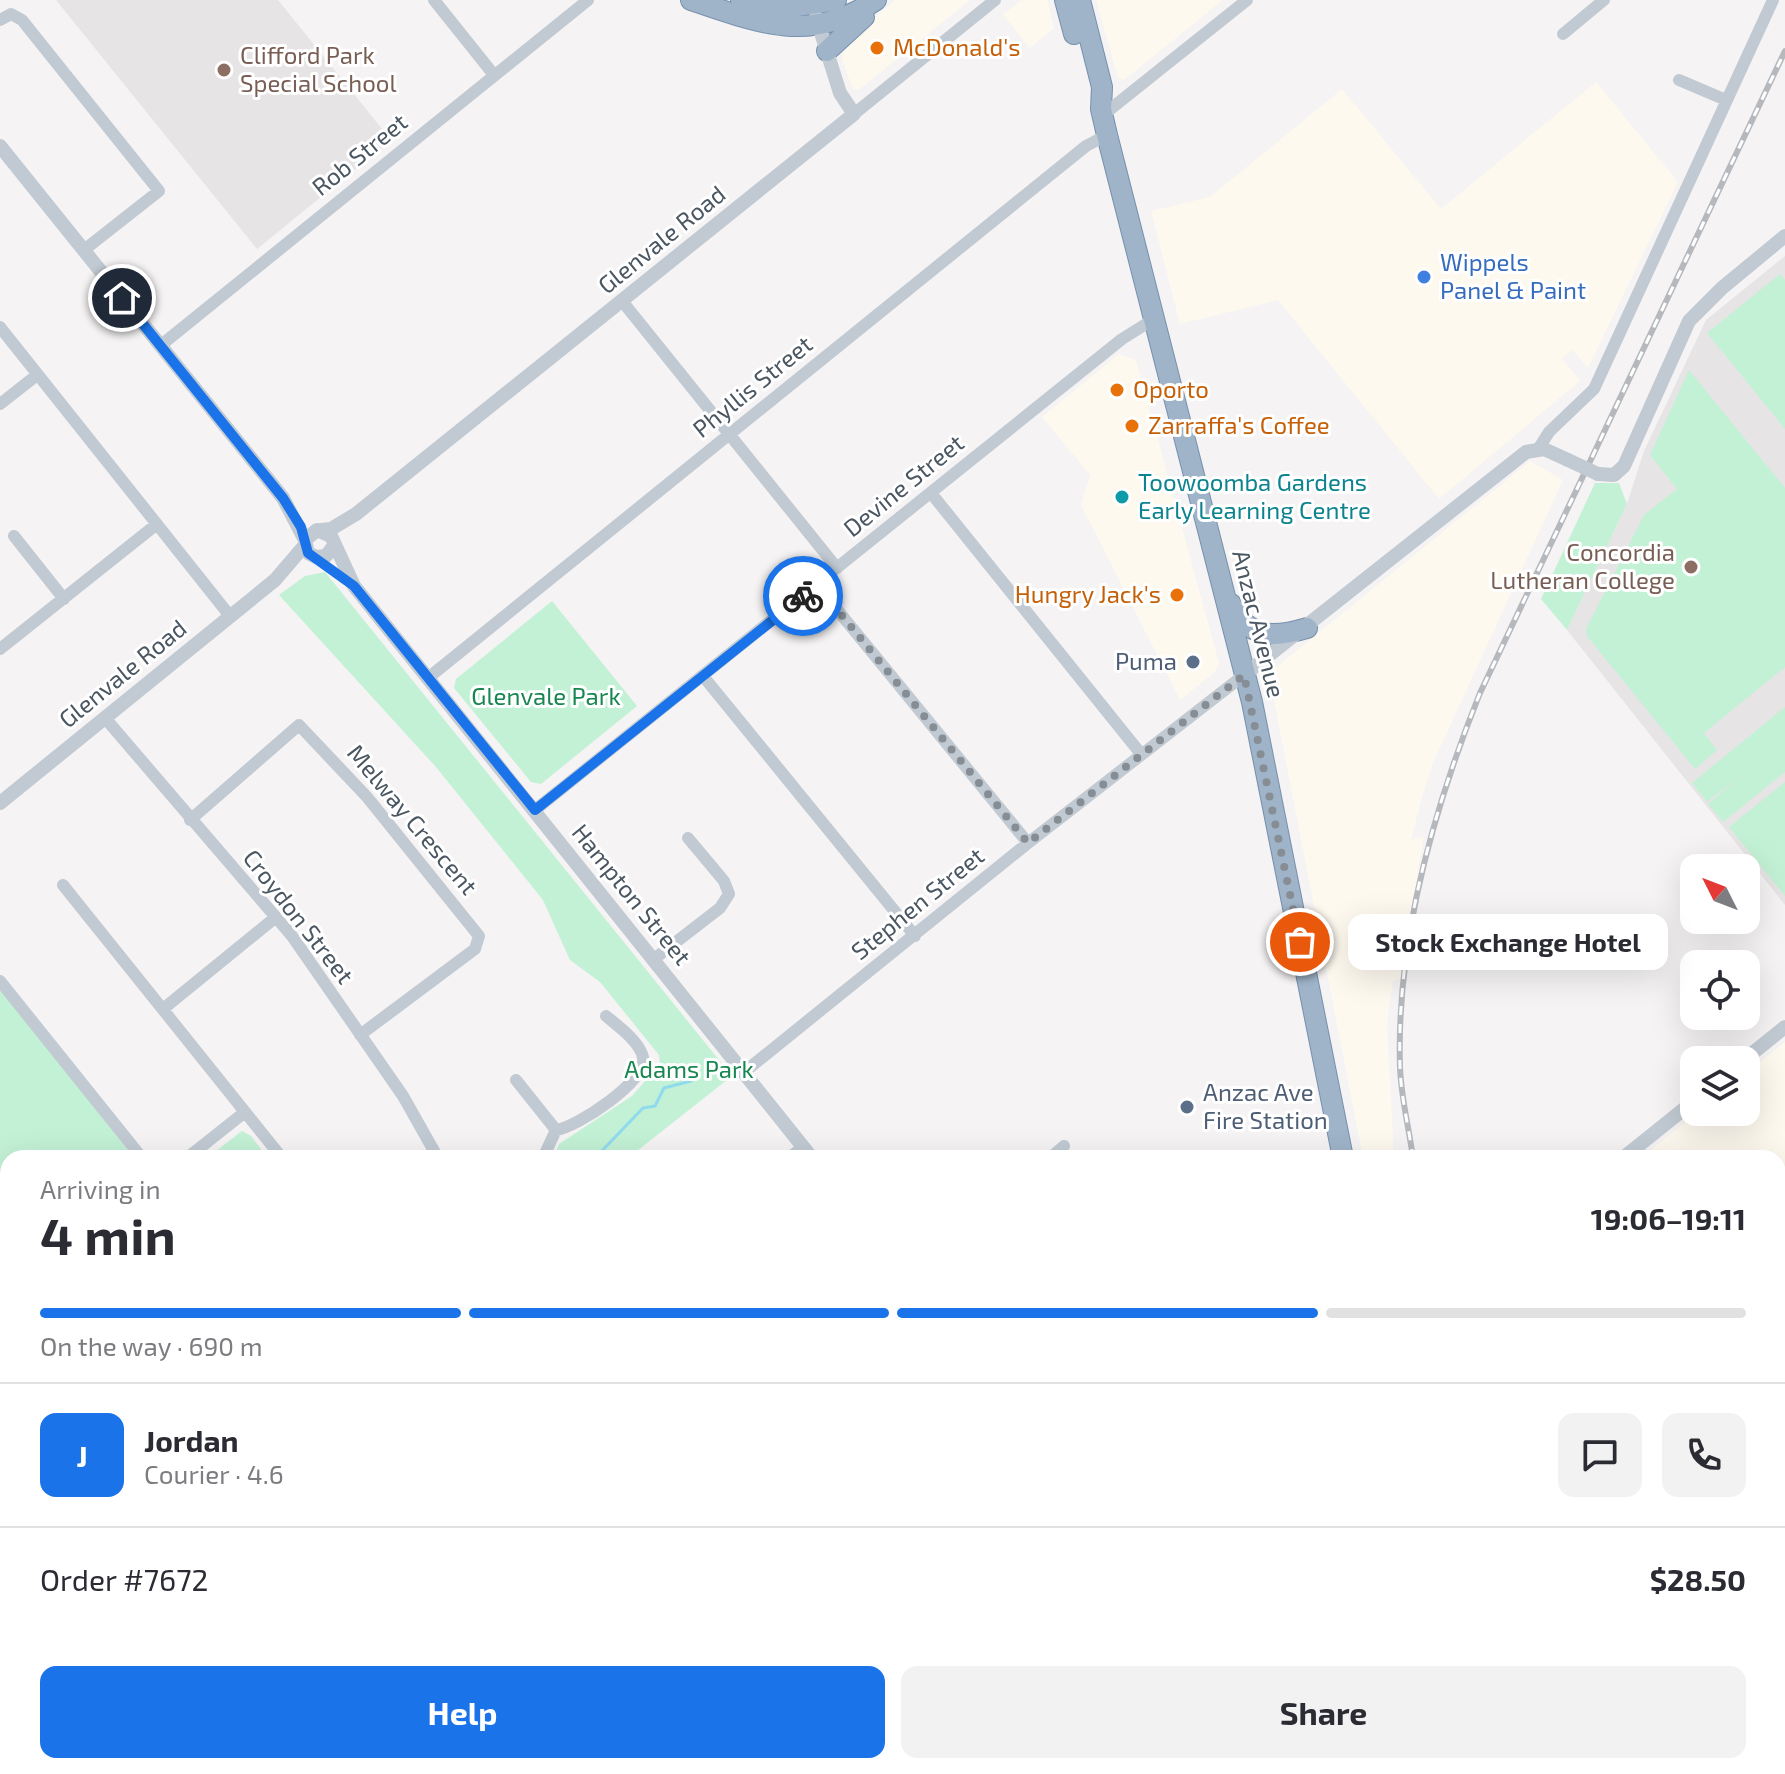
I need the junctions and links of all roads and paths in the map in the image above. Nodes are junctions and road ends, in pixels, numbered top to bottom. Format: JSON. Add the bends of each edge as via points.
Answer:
{"nodes":[{"id":1,"x":434,"y":0,"type":"edge"},
{"id":2,"x":588,"y":0,"type":"edge"},
{"id":3,"x":691,"y":0,"type":"edge"},
{"id":4,"x":741,"y":0,"type":"edge"},
{"id":5,"x":836,"y":0,"type":"edge"},
{"id":6,"x":876,"y":0,"type":"edge"},
{"id":7,"x":995,"y":0,"type":"edge"},
{"id":8,"x":1247,"y":0,"type":"edge"},
{"id":9,"x":1604,"y":0,"type":"edge"},
{"id":10,"x":1773,"y":0,"type":"edge"},
{"id":11,"x":1069,"y":3,"type":"edge"},
{"id":12,"x":816,"y":15,"type":"junction"},
{"id":13,"x":0,"y":20,"type":"edge"},
{"id":14,"x":1563,"y":34,"type":"dead end"},
{"id":15,"x":827,"y":51,"type":"junction"},
{"id":16,"x":494,"y":75,"type":"junction"},
{"id":17,"x":1679,"y":80,"type":"dead end"},
{"id":18,"x":1726,"y":100,"type":"junction"},
{"id":19,"x":854,"y":114,"type":"junction"},
{"id":20,"x":1104,"y":119,"type":"junction"},
{"id":21,"x":0,"y":146,"type":"edge"},
{"id":22,"x":1785,"y":236,"type":"edge"},
{"id":23,"x":84,"y":250,"type":"junction"},
{"id":24,"x":622,"y":301,"type":"junction"},
{"id":25,"x":1154,"y":319,"type":"junction"},
{"id":26,"x":0,"y":327,"type":"edge"},
{"id":27,"x":160,"y":346,"type":"junction"},
{"id":28,"x":37,"y":375,"type":"junction"},
{"id":29,"x":0,"y":404,"type":"edge"},
{"id":30,"x":730,"y":433,"type":"junction"},
{"id":31,"x":1539,"y":448,"type":"junction"},
{"id":32,"x":931,"y":493,"type":"junction"},
{"id":33,"x":283,"y":498,"type":"junction"},
{"id":34,"x":356,"y":514,"type":"junction"},
{"id":35,"x":157,"y":524,"type":"junction"},
{"id":36,"x":319,"y":530,"type":"junction"},
{"id":37,"x":14,"y":536,"type":"dead end"},
{"id":38,"x":305,"y":543,"type":"junction"},
{"id":39,"x":333,"y":545,"type":"junction"},
{"id":40,"x":317,"y":558,"type":"junction"},
{"id":41,"x":837,"y":568,"type":"junction"},
{"id":42,"x":275,"y":580,"type":"junction"},
{"id":43,"x":817,"y":585,"type":"junction"},
{"id":44,"x":354,"y":586,"type":"junction"},
{"id":45,"x":1222,"y":586,"type":"junction"},
{"id":46,"x":64,"y":599,"type":"junction"},
{"id":47,"x":230,"y":616,"type":"junction"},
{"id":48,"x":1307,"y":628,"type":"junction"},
{"id":49,"x":0,"y":649,"type":"edge"},
{"id":50,"x":1244,"y":675,"type":"junction"},
{"id":51,"x":703,"y":676,"type":"junction"},
{"id":52,"x":428,"y":678,"type":"junction"},
{"id":53,"x":105,"y":718,"type":"junction"},
{"id":54,"x":1141,"y":754,"type":"junction"},
{"id":55,"x":0,"y":803,"type":"edge"},
{"id":56,"x":535,"y":810,"type":"junction"},
{"id":57,"x":190,"y":820,"type":"junction"},
{"id":58,"x":688,"y":838,"type":"dead end"},
{"id":59,"x":1028,"y":843,"type":"junction"},
{"id":60,"x":63,"y":885,"type":"dead end"},
{"id":61,"x":276,"y":917,"type":"junction"},
{"id":62,"x":915,"y":936,"type":"junction"},
{"id":63,"x":654,"y":959,"type":"junction"},
{"id":64,"x":0,"y":981,"type":"edge"},
{"id":65,"x":163,"y":1009,"type":"junction"},
{"id":66,"x":606,"y":1016,"type":"dead end"},
{"id":67,"x":1785,"y":1027,"type":"edge"},
{"id":68,"x":360,"y":1035,"type":"junction"},
{"id":69,"x":1760,"y":1047,"type":"edge"},
{"id":70,"x":743,"y":1073,"type":"junction"},
{"id":71,"x":516,"y":1080,"type":"dead end"},
{"id":72,"x":245,"y":1112,"type":"junction"},
{"id":73,"x":1680,"y":1112,"type":"edge"},
{"id":74,"x":556,"y":1130,"type":"junction"},
{"id":75,"x":1064,"y":1146,"type":"dead end"},
{"id":76,"x":136,"y":1150,"type":"edge"},
{"id":77,"x":197,"y":1150,"type":"edge"},
{"id":78,"x":276,"y":1150,"type":"edge"},
{"id":79,"x":433,"y":1150,"type":"edge"},
{"id":80,"x":547,"y":1150,"type":"edge"},
{"id":81,"x":806,"y":1150,"type":"edge"},
{"id":82,"x":1059,"y":1150,"type":"edge"},
{"id":83,"x":1341,"y":1150,"type":"edge"},
{"id":84,"x":1633,"y":1150,"type":"edge"}],
"edges":[{"from":1,"to":16,"type":"street"},
{"from":2,"to":16,"type":"street","name":"Rob Street"},
{"from":3,"to":12,"type":"highway","via":[[770,25]]},
{"from":4,"to":12,"type":"highway"},
{"from":5,"to":12,"type":"highway"},
{"from":6,"to":12,"type":"highway","via":[[845,18]]},
{"from":6,"to":15,"type":"highway"},
{"from":7,"to":19,"type":"street","name":"Glenvale Road"},
{"from":8,"to":20,"type":"street","name":"Phyllis Street"},
{"from":9,"to":14,"type":"street"},
{"from":10,"to":18,"type":"street"},
{"from":11,"to":20,"type":"highway","name":"Anzac Avenue","via":[[1089,91]]},
{"from":12,"to":15,"type":"street"},
{"from":13,"to":23,"type":"street","via":[[11,14],[22,20],[159,191]]},
{"from":15,"to":19,"type":"street","via":[[840,93]]},
{"from":16,"to":27,"type":"street","name":"Rob Street"},
{"from":17,"to":18,"type":"street"},
{"from":18,"to":31,"type":"street","via":[[1594,389]]},
{"from":19,"to":24,"type":"street","name":"Glenvale Road"},
{"from":20,"to":25,"type":"highway","name":"Anzac Avenue"},
{"from":20,"to":30,"type":"street","name":"Phyllis Street","via":[[1086,146]]},
{"from":21,"to":23,"type":"street"},
{"from":22,"to":31,"type":"street","bridge":true,"via":[[1689,321],[1624,466],[1614,475],[1598,474]]},
{"from":23,"to":27,"type":"street"},
{"from":24,"to":30,"type":"street"},
{"from":24,"to":34,"type":"street","name":"Glenvale Road"},
{"from":25,"to":32,"type":"street","name":"Devine Street"},
{"from":25,"to":45,"type":"highway","name":"Anzac Avenue"},
{"from":26,"to":28,"type":"street"},
{"from":27,"to":33,"type":"street"},
{"from":28,"to":29,"type":"street"},
{"from":28,"to":35,"type":"street"},
{"from":30,"to":41,"type":"street"},
{"from":30,"to":52,"type":"street","name":"Phyllis Street"},
{"from":31,"to":48,"type":"street","name":"Stephen Street","via":[[1521,455]]},
{"from":32,"to":41,"type":"street","name":"Devine Street"},
{"from":32,"to":54,"type":"street"},
{"from":33,"to":36,"type":"street"},
{"from":33,"to":38,"type":"street"},
{"from":34,"to":36,"type":"street","name":"Glenvale Road"},
{"from":34,"to":39,"type":"street","name":"Glenvale Road"},
{"from":35,"to":46,"type":"street"},
{"from":35,"to":47,"type":"street"},
{"from":36,"to":38,"type":"street"},
{"from":36,"to":39,"type":"street","via":[[328,533]]},
{"from":37,"to":46,"type":"street"},
{"from":38,"to":40,"type":"street"},
{"from":38,"to":42,"type":"street","name":"Glenvale Road"},
{"from":39,"to":40,"type":"street","via":[[329,554]]},
{"from":39,"to":44,"type":"street","name":"Hampton Street"},
{"from":40,"to":42,"type":"street","name":"Glenvale Road"},
{"from":40,"to":44,"type":"street","name":"Hampton Street"},
{"from":41,"to":43,"type":"street","name":"Devine Street"},
{"from":42,"to":47,"type":"street","name":"Glenvale Road"},
{"from":43,"to":51,"type":"street","name":"Devine Street"},
{"from":43,"to":59,"type":"street"},
{"from":44,"to":52,"type":"street","name":"Hampton Street"},
{"from":45,"to":48,"type":"highway","via":[[1234,611],[1259,633],[1282,636]]},
{"from":45,"to":50,"type":"highway","name":"Anzac Avenue"},
{"from":46,"to":49,"type":"street"},
{"from":47,"to":53,"type":"street","name":"Glenvale Road"},
{"from":48,"to":50,"type":"street","name":"Stephen Street"},
{"from":50,"to":54,"type":"street","name":"Stephen Street"},
{"from":50,"to":83,"type":"highway","name":"Anzac Avenue"},
{"from":51,"to":56,"type":"street","name":"Devine Street"},
{"from":51,"to":62,"type":"street"},
{"from":52,"to":56,"type":"street","name":"Hampton Street"},
{"from":53,"to":55,"type":"street","name":"Glenvale Road"},
{"from":53,"to":57,"type":"street","name":"Croydon Street"},
{"from":54,"to":59,"type":"street","name":"Stephen Street"},
{"from":56,"to":63,"type":"street","name":"Hampton Street"},
{"from":57,"to":61,"type":"street","name":"Croydon Street"},
{"from":57,"to":68,"type":"street","name":"Melway Crescent","via":[[299,725],[367,797],[473,928],[479,936],[475,949]]},
{"from":58,"to":63,"type":"street","via":[[729,894],[720,908]]},
{"from":59,"to":62,"type":"street","name":"Stephen Street"},
{"from":60,"to":65,"type":"street"},
{"from":61,"to":65,"type":"street"},
{"from":61,"to":68,"type":"street","name":"Croydon Street"},
{"from":62,"to":70,"type":"street","name":"Stephen Street"},
{"from":63,"to":70,"type":"street","name":"Hampton Street"},
{"from":64,"to":76,"type":"street"},
{"from":65,"to":72,"type":"street"},
{"from":66,"to":74,"type":"street","via":[[643,1055],[643,1066],[627,1088],[575,1124]]},
{"from":67,"to":69,"type":"street"},
{"from":68,"to":79,"type":"street","name":"Croydon Street"},
{"from":70,"to":81,"type":"street","name":"Hampton Street"},
{"from":71,"to":74,"type":"street"},
{"from":72,"to":77,"type":"street"},
{"from":72,"to":78,"type":"street"},
{"from":73,"to":84,"type":"street"},
{"from":74,"to":80,"type":"street"},
{"from":75,"to":82,"type":"street"}]}
